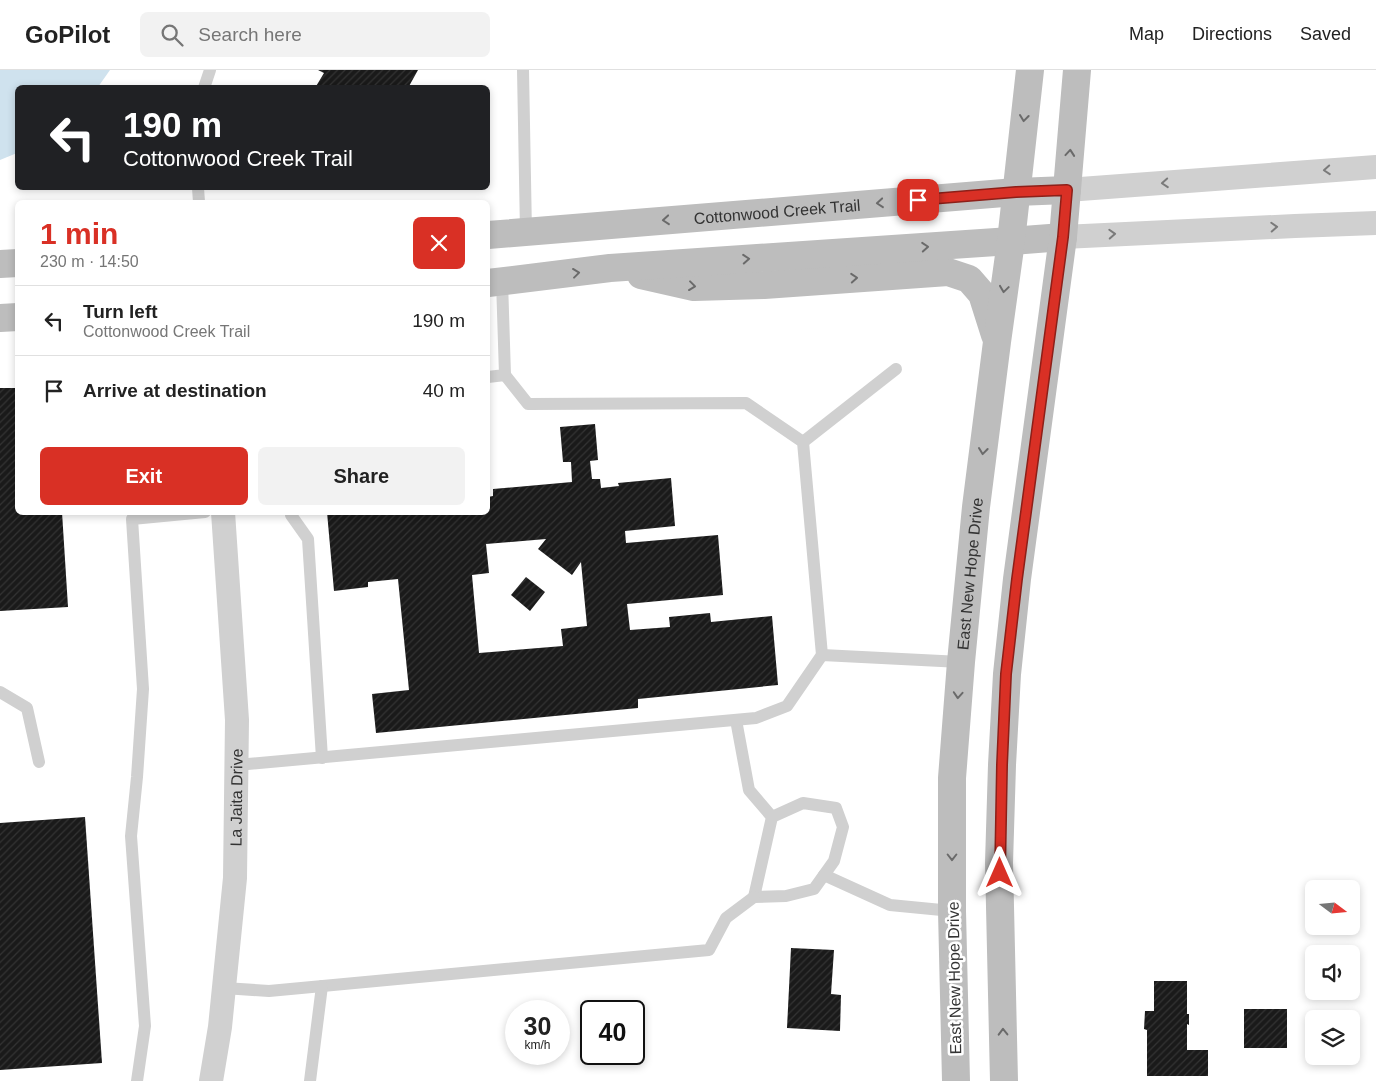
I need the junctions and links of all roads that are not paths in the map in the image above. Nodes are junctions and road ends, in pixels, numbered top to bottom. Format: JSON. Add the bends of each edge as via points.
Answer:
{"nodes":[{"id":1,"x":210,"y":70,"type":"edge"},
{"id":2,"x":522,"y":70,"type":"edge"},
{"id":3,"x":1030,"y":70,"type":"edge"},
{"id":4,"x":1077,"y":70,"type":"edge"},
{"id":5,"x":205,"y":85,"type":"edge"},
{"id":6,"x":1376,"y":167,"type":"edge"},
{"id":7,"x":1067,"y":190,"type":"junction"},
{"id":8,"x":1016,"y":192,"type":"junction"},
{"id":9,"x":1376,"y":223,"type":"edge"},
{"id":10,"x":526,"y":232,"type":"junction"},
{"id":11,"x":490,"y":235,"type":"edge"},
{"id":12,"x":1063,"y":237,"type":"junction"},
{"id":13,"x":1011,"y":241,"type":"junction"},
{"id":14,"x":15,"y":263,"type":"edge"},
{"id":15,"x":0,"y":264,"type":"edge"},
{"id":16,"x":610,"y":268,"type":"junction"},
{"id":17,"x":495,"y":282,"type":"edge"},
{"id":18,"x":15,"y":317,"type":"edge"},
{"id":19,"x":0,"y":318,"type":"edge"},
{"id":20,"x":997,"y":342,"type":"junction"},
{"id":21,"x":896,"y":369,"type":"dead end"},
{"id":22,"x":505,"y":375,"type":"junction"},
{"id":23,"x":490,"y":377,"type":"edge"},
{"id":24,"x":803,"y":442,"type":"junction"},
{"id":25,"x":150,"y":515,"type":"edge"},
{"id":26,"x":222,"y":515,"type":"edge"},
{"id":27,"x":291,"y":515,"type":"edge"},
{"id":28,"x":132,"y":516,"type":"edge"},
{"id":29,"x":822,"y":655,"type":"junction"},
{"id":30,"x":961,"y":662,"type":"junction"},
{"id":31,"x":0,"y":692,"type":"edge"},
{"id":32,"x":736,"y":720,"type":"junction"},
{"id":33,"x":322,"y":758,"type":"junction"},
{"id":34,"x":39,"y":762,"type":"dead end"},
{"id":35,"x":237,"y":765,"type":"junction"},
{"id":36,"x":772,"y":817,"type":"junction"},
{"id":37,"x":824,"y":874,"type":"junction"},
{"id":38,"x":754,"y":897,"type":"junction"},
{"id":39,"x":952,"y":911,"type":"junction"},
{"id":40,"x":322,"y":986,"type":"junction"},
{"id":41,"x":224,"y":988,"type":"junction"},
{"id":42,"x":136,"y":1081,"type":"edge"},
{"id":43,"x":211,"y":1081,"type":"edge"},
{"id":44,"x":310,"y":1081,"type":"edge"},
{"id":45,"x":956,"y":1081,"type":"edge"},
{"id":46,"x":1004,"y":1081,"type":"edge"}],
"edges":[{"from":1,"to":5,"type":"lane"},
{"from":2,"to":10,"type":"lane"},
{"from":3,"to":8,"type":"street","name":"East New Hope Drive","one_way":true},
{"from":7,"to":4,"type":"street","one_way":true},
{"from":6,"to":7,"type":"street","one_way":true},
{"from":7,"to":8,"type":"street","name":"Cottonwood Creek Trail"},
{"from":7,"to":12,"type":"street"},
{"from":8,"to":10,"type":"street","name":"Cottonwood Creek Trail","one_way":true},
{"from":8,"to":13,"type":"street","name":"East New Hope Drive"},
{"from":12,"to":9,"type":"street","one_way":true},
{"from":10,"to":11,"type":"street","name":"Cottonwood Creek Trail"},
{"from":12,"to":13,"type":"street"},
{"from":46,"to":12,"type":"street","one_way":true,"via":[[1000,863],[1006,674]]},
{"from":16,"to":13,"type":"street","one_way":true},
{"from":13,"to":20,"type":"street","name":"East New Hope Drive","one_way":true},
{"from":14,"to":15,"type":"street"},
{"from":17,"to":16,"type":"street","one_way":true},
{"from":16,"to":20,"type":"street","one_way":true,"via":[[694,287],[948,272],[969,279],[982,294]]},
{"from":17,"to":22,"type":"lane"},
{"from":18,"to":19,"type":"street"},
{"from":20,"to":30,"type":"street","name":"East New Hope Drive","one_way":true},
{"from":21,"to":24,"type":"lane"},
{"from":22,"to":23,"type":"lane"},
{"from":22,"to":24,"type":"lane","via":[[528,404],[746,403]]},
{"from":24,"to":29,"type":"lane"},
{"from":25,"to":28,"type":"lane"},
{"from":26,"to":35,"type":"street","name":"La Jaita Drive","via":[[237,720]]},
{"from":27,"to":33,"type":"lane","via":[[308,539]]},
{"from":28,"to":42,"type":"lane","via":[[143,690],[131,836],[145,1026]]},
{"from":29,"to":30,"type":"lane"},
{"from":29,"to":32,"type":"lane","via":[[787,706],[756,718]]},
{"from":30,"to":39,"type":"street","name":"East New Hope Drive","one_way":true,"via":[[952,778]]},
{"from":31,"to":34,"type":"lane","via":[[27,708]]},
{"from":32,"to":33,"type":"lane"},
{"from":32,"to":36,"type":"lane","via":[[749,790]]},
{"from":33,"to":35,"type":"lane"},
{"from":35,"to":41,"type":"street","name":"La Jaita Drive","via":[[235,878]]},
{"from":36,"to":37,"type":"lane","via":[[802,802],[836,808],[843,827],[834,861]]},
{"from":36,"to":38,"type":"lane"},
{"from":37,"to":38,"type":"lane","via":[[814,889],[786,896]]},
{"from":37,"to":39,"type":"lane","via":[[890,905]]},
{"from":38,"to":40,"type":"lane","via":[[726,918],[709,950]]},
{"from":39,"to":45,"type":"street","name":"East New Hope Drive"},
{"from":40,"to":41,"type":"lane","via":[[269,992]]},
{"from":40,"to":44,"type":"lane"},
{"from":41,"to":43,"type":"street","name":"La Jaita Drive"}]}
